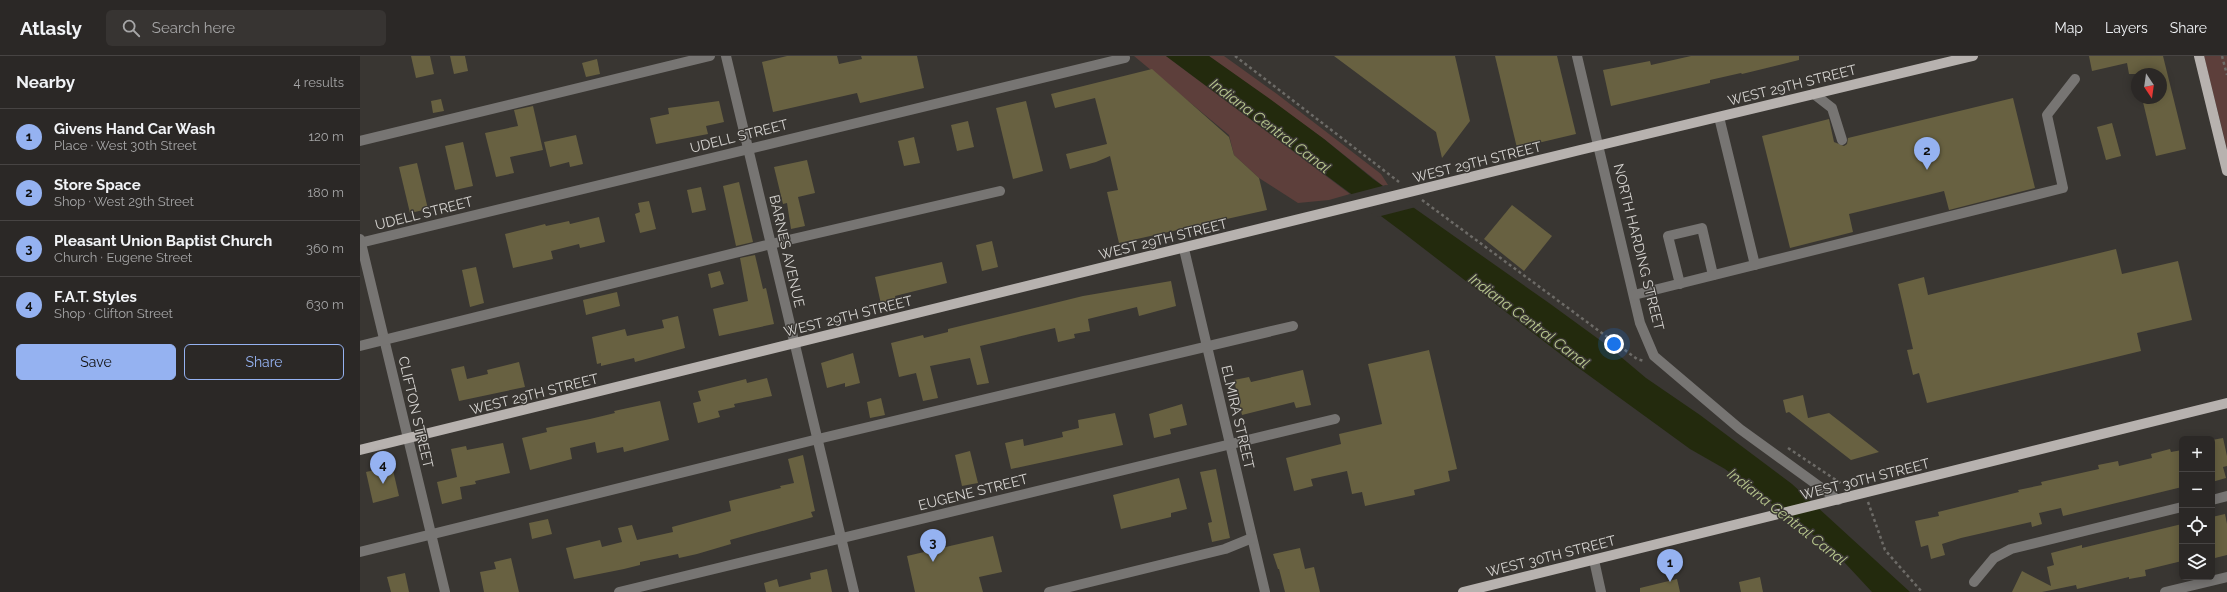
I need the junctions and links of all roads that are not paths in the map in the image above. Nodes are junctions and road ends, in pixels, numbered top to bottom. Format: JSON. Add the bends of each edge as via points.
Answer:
{"nodes":[{"id":1,"x":710,"y":56,"type":"edge"},
{"id":2,"x":726,"y":56,"type":"edge"},
{"id":3,"x":1578,"y":56,"type":"edge"},
{"id":4,"x":1973,"y":56,"type":"edge"},
{"id":5,"x":2199,"y":56,"type":"edge"},
{"id":6,"x":1125,"y":58,"type":"dead end"},
{"id":7,"x":2075,"y":79,"type":"dead end"},
{"id":8,"x":1814,"y":94,"type":"junction"},
{"id":9,"x":1719,"y":117,"type":"junction"},
{"id":10,"x":1842,"y":140,"type":"dead end"},
{"id":11,"x":360,"y":141,"type":"edge"},
{"id":12,"x":1599,"y":146,"type":"junction"},
{"id":13,"x":749,"y":148,"type":"junction"},
{"id":14,"x":2227,"y":171,"type":"edge"},
{"id":15,"x":1000,"y":191,"type":"dead end"},
{"id":16,"x":360,"y":242,"type":"edge"},
{"id":17,"x":771,"y":244,"type":"junction"},
{"id":18,"x":1184,"y":249,"type":"junction"},
{"id":19,"x":1755,"y":265,"type":"junction"},
{"id":20,"x":1713,"y":275,"type":"junction"},
{"id":21,"x":1680,"y":284,"type":"junction"},
{"id":22,"x":1634,"y":296,"type":"junction"},
{"id":23,"x":1293,"y":326,"type":"dead end"},
{"id":24,"x":384,"y":340,"type":"junction"},
{"id":25,"x":795,"y":343,"type":"junction"},
{"id":26,"x":360,"y":346,"type":"edge"},
{"id":27,"x":1207,"y":346,"type":"junction"},
{"id":28,"x":2227,"y":402,"type":"edge"},
{"id":29,"x":1335,"y":419,"type":"dead end"},
{"id":30,"x":408,"y":439,"type":"junction"},
{"id":31,"x":818,"y":439,"type":"junction"},
{"id":32,"x":1230,"y":444,"type":"junction"},
{"id":33,"x":360,"y":450,"type":"edge"},
{"id":34,"x":2227,"y":496,"type":"edge"},
{"id":35,"x":2215,"y":499,"type":"edge"},
{"id":36,"x":1838,"y":500,"type":"junction"},
{"id":37,"x":2179,"y":508,"type":"edge"},
{"id":38,"x":431,"y":535,"type":"junction"},
{"id":39,"x":842,"y":538,"type":"junction"},
{"id":40,"x":1252,"y":538,"type":"junction"},
{"id":41,"x":360,"y":552,"type":"edge"},
{"id":42,"x":1594,"y":560,"type":"junction"},
{"id":43,"x":2227,"y":577,"type":"edge"},
{"id":44,"x":1974,"y":582,"type":"dead end"},
{"id":45,"x":444,"y":592,"type":"edge"},
{"id":46,"x":619,"y":592,"type":"edge"},
{"id":47,"x":854,"y":592,"type":"edge"},
{"id":48,"x":1049,"y":592,"type":"edge"},
{"id":49,"x":1265,"y":592,"type":"edge"},
{"id":50,"x":1463,"y":592,"type":"edge"},
{"id":51,"x":1601,"y":592,"type":"edge"},
{"id":52,"x":2166,"y":592,"type":"edge"}],
"edges":[{"from":1,"to":11,"type":"street"},
{"from":2,"to":13,"type":"street","name":"BARNES AVENUE"},
{"from":3,"to":12,"type":"street","name":"NORTH HARDING STREET"},
{"from":4,"to":8,"type":"main road","name":"WEST 29TH STREET"},
{"from":5,"to":14,"type":"main road"},
{"from":6,"to":13,"type":"street","name":"UDELL STREET"},
{"from":7,"to":19,"type":"street","via":[[2047,115],[2063,188]]},
{"from":8,"to":9,"type":"main road","name":"WEST 29TH STREET"},
{"from":8,"to":10,"type":"street","via":[[1832,108]]},
{"from":9,"to":12,"type":"main road","name":"WEST 29TH STREET"},
{"from":9,"to":19,"type":"street"},
{"from":12,"to":18,"type":"main road","name":"WEST 29TH STREET"},
{"from":12,"to":22,"type":"street","name":"NORTH HARDING STREET"},
{"from":13,"to":16,"type":"street","name":"UDELL STREET"},
{"from":13,"to":17,"type":"street","name":"BARNES AVENUE"},
{"from":15,"to":17,"type":"street"},
{"from":16,"to":24,"type":"street","name":"CLIFTON STREET"},
{"from":17,"to":24,"type":"street"},
{"from":17,"to":25,"type":"street","name":"BARNES AVENUE"},
{"from":18,"to":25,"type":"main road","name":"WEST 29TH STREET"},
{"from":18,"to":27,"type":"street","name":"ELMIRA STREET"},
{"from":19,"to":20,"type":"street"},
{"from":20,"to":21,"type":"street"},
{"from":20,"to":21,"type":"street","via":[[1702,228],[1668,236]]},
{"from":21,"to":22,"type":"street"},
{"from":22,"to":36,"type":"street","name":"NORTH HARDING STREET","via":[[1640,323],[1654,356],[1740,429]]},
{"from":23,"to":27,"type":"street"},
{"from":24,"to":26,"type":"street"},
{"from":24,"to":30,"type":"street","name":"CLIFTON STREET"},
{"from":25,"to":30,"type":"main road","name":"WEST 29TH STREET"},
{"from":25,"to":31,"type":"street","name":"BARNES AVENUE"},
{"from":27,"to":31,"type":"street"},
{"from":27,"to":32,"type":"street","name":"ELMIRA STREET"},
{"from":28,"to":36,"type":"main road","name":"WEST 30TH STREET"},
{"from":29,"to":32,"type":"street","name":"EUGENE STREET"},
{"from":30,"to":33,"type":"main road","name":"WEST 29TH STREET"},
{"from":30,"to":38,"type":"street","name":"CLIFTON STREET"},
{"from":31,"to":38,"type":"street"},
{"from":31,"to":39,"type":"street","name":"BARNES AVENUE"},
{"from":32,"to":39,"type":"street","name":"EUGENE STREET"},
{"from":32,"to":40,"type":"street","name":"ELMIRA STREET"},
{"from":34,"to":35,"type":"street"},
{"from":36,"to":42,"type":"main road","name":"WEST 30TH STREET"},
{"from":37,"to":44,"type":"street","via":[[2011,549],[1994,558]]},
{"from":38,"to":41,"type":"street"},
{"from":38,"to":45,"type":"street","name":"CLIFTON STREET"},
{"from":39,"to":46,"type":"street","name":"EUGENE STREET"},
{"from":39,"to":47,"type":"street","name":"BARNES AVENUE"},
{"from":40,"to":48,"type":"street","via":[[1226,549]]},
{"from":40,"to":49,"type":"street","name":"ELMIRA STREET"},
{"from":42,"to":50,"type":"main road","name":"WEST 30TH STREET"},
{"from":42,"to":51,"type":"street"},
{"from":43,"to":52,"type":"street"}]}
